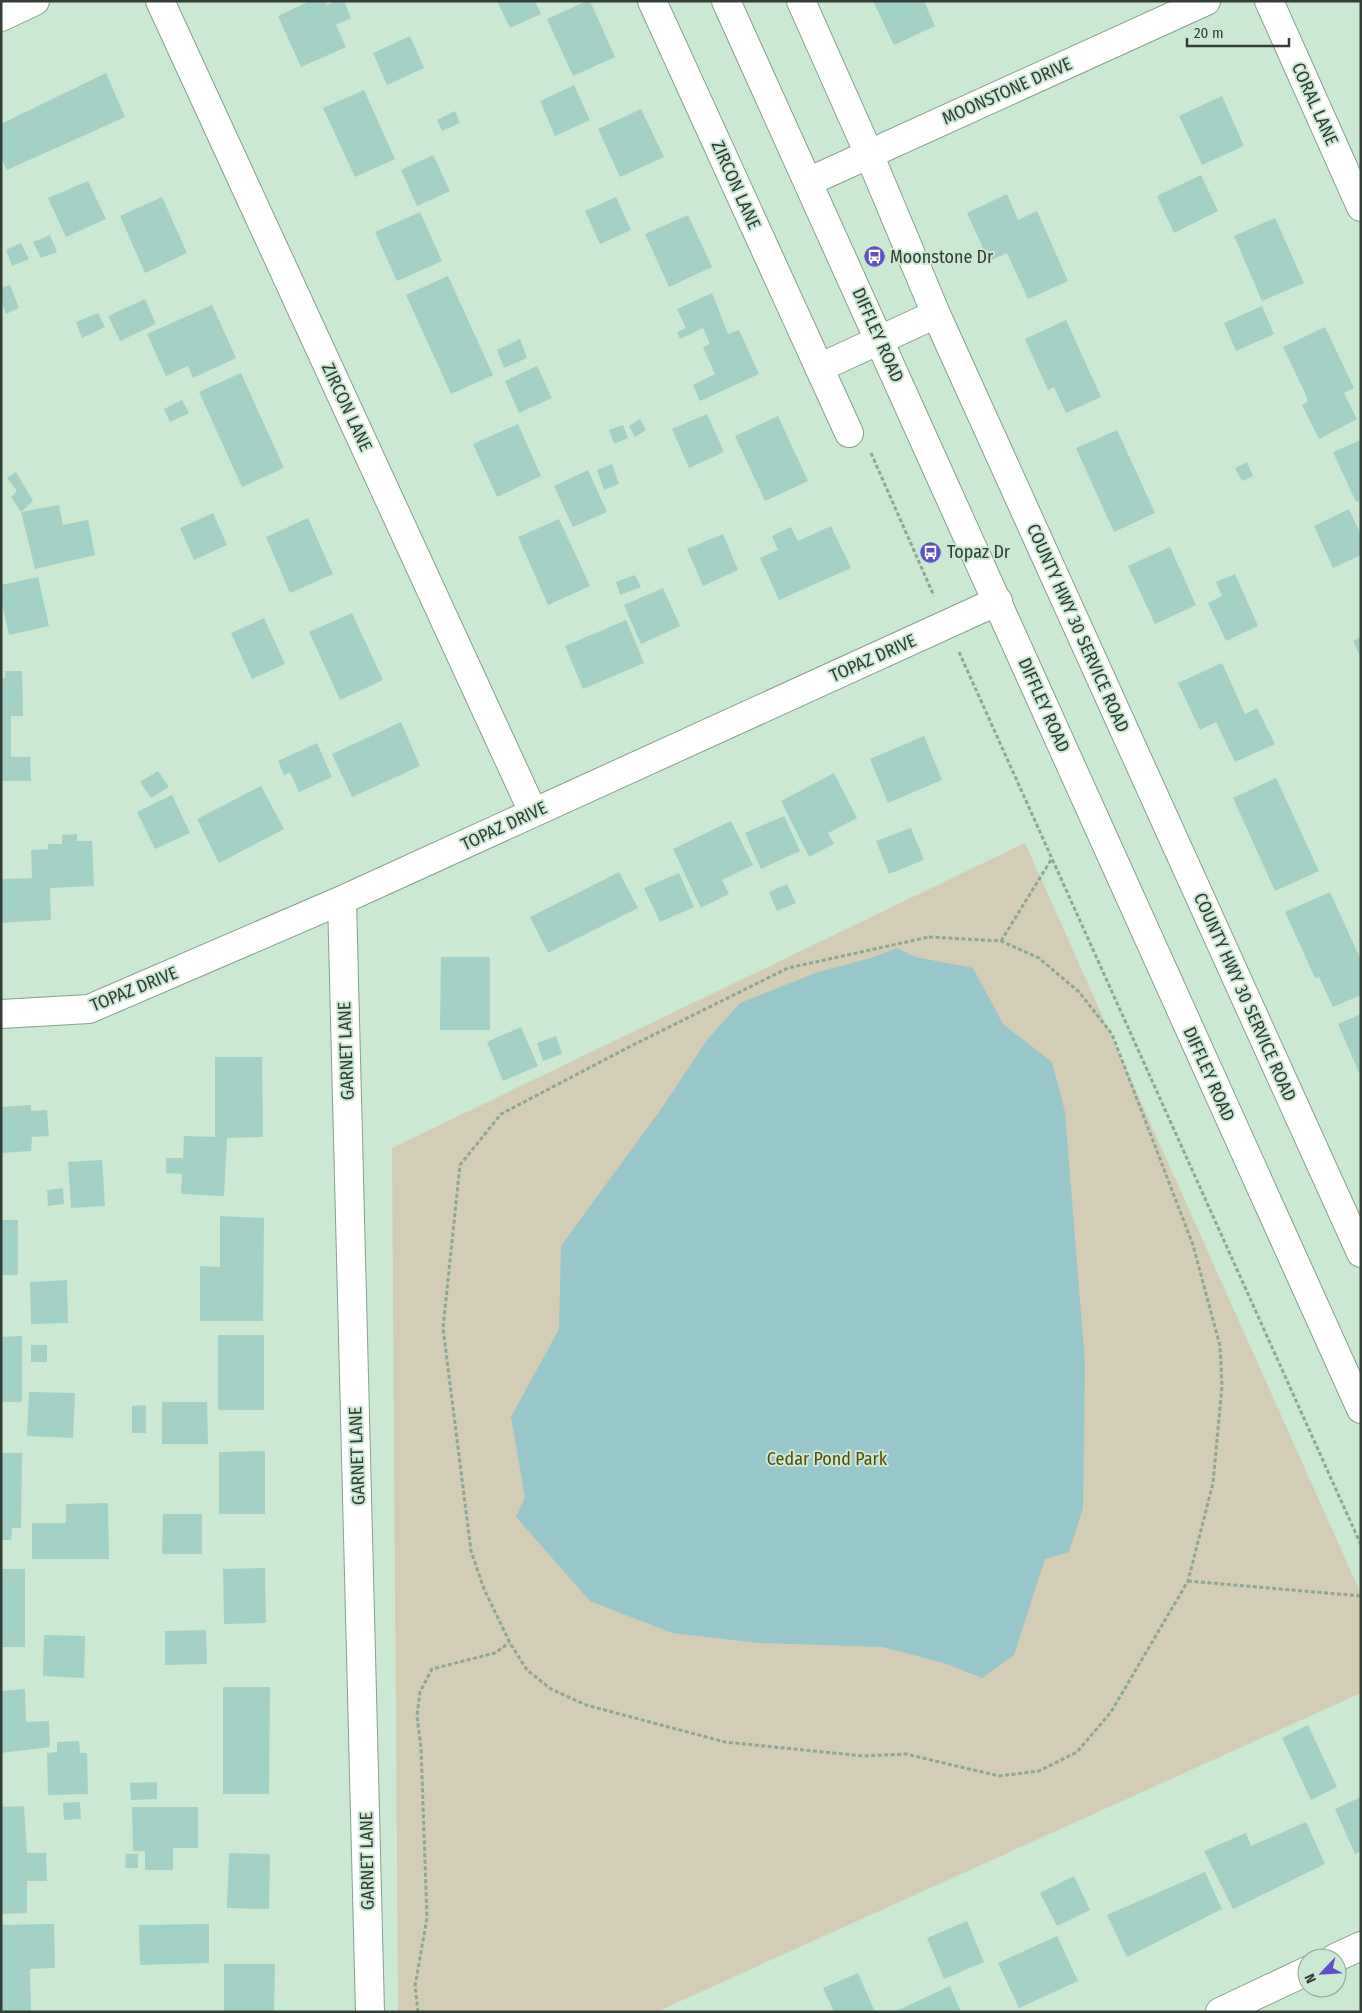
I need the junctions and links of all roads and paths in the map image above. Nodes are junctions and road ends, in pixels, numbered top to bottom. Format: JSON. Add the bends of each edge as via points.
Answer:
{"nodes":[{"id":1,"x":35,"y":1,"type":"edge"},
{"id":2,"x":160,"y":1,"type":"edge"},
{"id":3,"x":652,"y":1,"type":"edge"},
{"id":4,"x":726,"y":1,"type":"edge"},
{"id":5,"x":801,"y":1,"type":"edge"},
{"id":6,"x":1206,"y":1,"type":"edge"},
{"id":7,"x":1269,"y":1,"type":"edge"},
{"id":8,"x":1,"y":17,"type":"edge"},
{"id":9,"x":869,"y":154,"type":"junction"},
{"id":10,"x":808,"y":182,"type":"junction"},
{"id":11,"x":1361,"y":207,"type":"edge"},
{"id":12,"x":936,"y":314,"type":"junction"},
{"id":13,"x":880,"y":340,"type":"junction"},
{"id":14,"x":819,"y":368,"type":"junction"},
{"id":15,"x":849,"y":432,"type":"joint"},
{"id":16,"x":998,"y":601,"type":"junction"},
{"id":17,"x":947,"y":624,"type":"junction"},
{"id":18,"x":533,"y":812,"type":"junction"},
{"id":19,"x":1051,"y":859,"type":"junction"},
{"id":20,"x":342,"y":900,"type":"junction"},
{"id":21,"x":1001,"y":941,"type":"junction"},
{"id":22,"x":1,"y":1014,"type":"edge"},
{"id":23,"x":1361,"y":1253,"type":"edge"},
{"id":24,"x":1361,"y":1409,"type":"edge"},
{"id":25,"x":1361,"y":1546,"type":"edge"},
{"id":26,"x":1188,"y":1581,"type":"junction"},
{"id":27,"x":1361,"y":1596,"type":"edge"},
{"id":28,"x":510,"y":1643,"type":"junction"},
{"id":29,"x":1361,"y":1946,"type":"edge"},
{"id":30,"x":1347,"y":1952,"type":"edge"},
{"id":31,"x":1297,"y":1976,"type":"edge"},
{"id":32,"x":370,"y":2012,"type":"edge"},
{"id":33,"x":418,"y":2012,"type":"edge"},
{"id":34,"x":1220,"y":2012,"type":"edge"}],
"edges":[{"from":1,"to":8,"type":"street"},
{"from":2,"to":18,"type":"street","name":"ZIRCON LANE"},
{"from":3,"to":14,"type":"street","name":"ZIRCON LANE"},
{"from":4,"to":10,"type":"street","name":"DIFFLEY ROAD"},
{"from":5,"to":9,"type":"street","name":"COUNTY HWY 30 SERVICE ROAD"},
{"from":6,"to":9,"type":"street","name":"MOONSTONE DRIVE"},
{"from":7,"to":11,"type":"street","name":"CORAL LANE"},
{"from":9,"to":10,"type":"street","name":"MOONSTONE DRIVE"},
{"from":9,"to":12,"type":"street","name":"COUNTY HWY 30 SERVICE ROAD"},
{"from":10,"to":13,"type":"street","name":"DIFFLEY ROAD"},
{"from":12,"to":13,"type":"street"},
{"from":12,"to":23,"type":"street","name":"COUNTY HWY 30 SERVICE ROAD"},
{"from":13,"to":14,"type":"street"},
{"from":13,"to":16,"type":"street","name":"DIFFLEY ROAD"},
{"from":14,"to":15,"type":"street","name":"ZIRCON LANE"},
{"from":15,"to":17,"type":"path","via":[[870,450]]},
{"from":16,"to":17,"type":"street","name":"TOPAZ DRIVE"},
{"from":16,"to":24,"type":"street","name":"DIFFLEY ROAD"},
{"from":17,"to":18,"type":"street","name":"TOPAZ DRIVE"},
{"from":17,"to":19,"type":"path"},
{"from":18,"to":20,"type":"street","name":"TOPAZ DRIVE"},
{"from":19,"to":21,"type":"path"},
{"from":19,"to":25,"type":"path"},
{"from":20,"to":22,"type":"street","name":"TOPAZ DRIVE","via":[[89,1009]]},
{"from":20,"to":32,"type":"street","name":"GARNET LANE"},
{"from":21,"to":26,"type":"path","via":[[1039,958],[1079,992],[1112,1034],[1193,1245],[1220,1346],[1222,1386],[1213,1482]]},
{"from":21,"to":28,"type":"path","via":[[929,938],[788,968],[501,1114],[460,1165],[443,1328],[470,1551]]},
{"from":26,"to":27,"type":"path"},
{"from":26,"to":28,"type":"path","via":[[1111,1712],[1077,1752],[1039,1771],[999,1776],[906,1754],[864,1756],[725,1742],[586,1706],[551,1689],[528,1670]]},
{"from":28,"to":33,"type":"path","via":[[494,1652],[432,1669],[420,1692],[417,1716],[421,1748],[426,1918],[415,1986]]},
{"from":29,"to":30,"type":"street"},
{"from":31,"to":34,"type":"street"}]}
